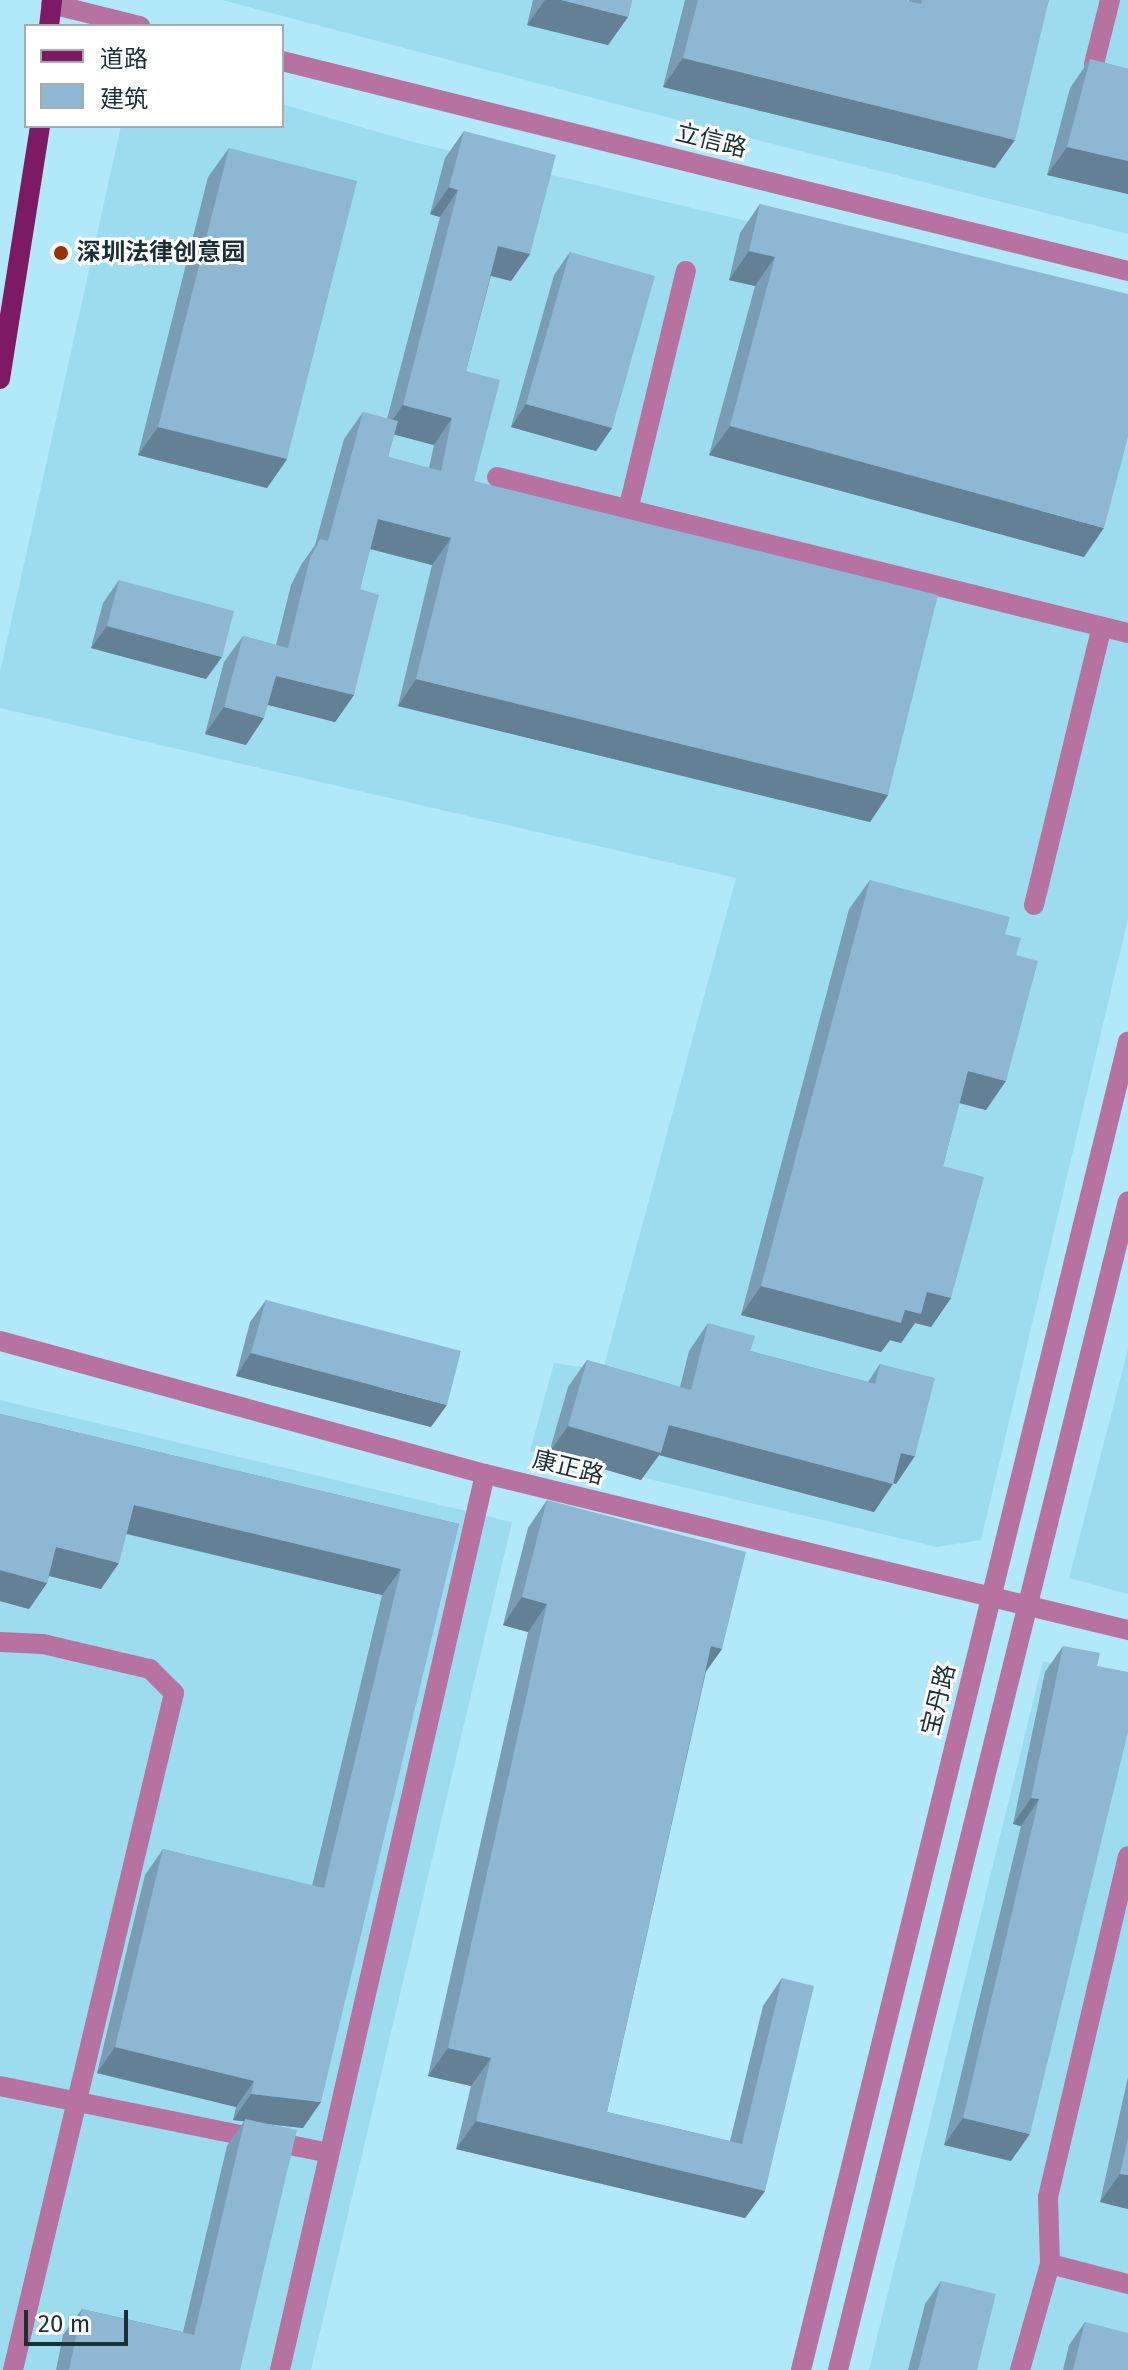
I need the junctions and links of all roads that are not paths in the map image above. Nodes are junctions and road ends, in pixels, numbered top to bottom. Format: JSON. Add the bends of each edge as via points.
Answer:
{"nodes":[{"id":1,"x":1110,"y":0,"type":"edge"},
{"id":2,"x":52,"y":2,"type":"edge"},
{"id":3,"x":49,"y":24,"type":"edge"},
{"id":4,"x":133,"y":24,"type":"edge"},
{"id":5,"x":284,"y":61,"type":"edge"},
{"id":6,"x":1094,"y":64,"type":"edge"},
{"id":7,"x":40,"y":128,"type":"edge"},
{"id":8,"x":686,"y":271,"type":"dead end"},
{"id":9,"x":1128,"y":271,"type":"edge"},
{"id":10,"x":0,"y":379,"type":"edge"},
{"id":11,"x":497,"y":477,"type":"dead end"},
{"id":12,"x":628,"y":510,"type":"junction"},
{"id":13,"x":1102,"y":627,"type":"junction"},
{"id":14,"x":1128,"y":633,"type":"edge"},
{"id":15,"x":1034,"y":905,"type":"dead end"},
{"id":16,"x":1128,"y":1042,"type":"edge"},
{"id":17,"x":1128,"y":1201,"type":"edge"},
{"id":18,"x":0,"y":1341,"type":"edge"},
{"id":19,"x":485,"y":1474,"type":"junction"},
{"id":20,"x":991,"y":1598,"type":"junction"},
{"id":21,"x":1027,"y":1607,"type":"junction"},
{"id":22,"x":1128,"y":1630,"type":"edge"},
{"id":23,"x":0,"y":1642,"type":"edge"},
{"id":24,"x":1128,"y":1856,"type":"edge"},
{"id":25,"x":0,"y":2086,"type":"edge"},
{"id":26,"x":76,"y":2103,"type":"junction"},
{"id":27,"x":329,"y":2153,"type":"junction"},
{"id":28,"x":1050,"y":2264,"type":"junction"},
{"id":29,"x":1128,"y":2284,"type":"edge"},
{"id":30,"x":13,"y":2370,"type":"edge"},
{"id":31,"x":280,"y":2370,"type":"edge"},
{"id":32,"x":801,"y":2370,"type":"edge"},
{"id":33,"x":838,"y":2370,"type":"edge"},
{"id":34,"x":1020,"y":2370,"type":"edge"}],
"edges":[{"from":1,"to":6,"type":"street"},
{"from":2,"to":3,"type":"main road"},
{"from":2,"to":4,"type":"street"},
{"from":5,"to":9,"type":"street","name":"立信路"},
{"from":7,"to":10,"type":"main road"},
{"from":8,"to":12,"type":"street"},
{"from":11,"to":12,"type":"street"},
{"from":12,"to":13,"type":"street"},
{"from":13,"to":14,"type":"street"},
{"from":13,"to":15,"type":"street"},
{"from":16,"to":20,"type":"street","name":"宝丹路"},
{"from":17,"to":21,"type":"street"},
{"from":18,"to":19,"type":"street","name":"康正路"},
{"from":19,"to":20,"type":"street","name":"康正路"},
{"from":19,"to":27,"type":"street"},
{"from":20,"to":21,"type":"street","name":"康正路"},
{"from":20,"to":32,"type":"street","name":"宝丹路"},
{"from":21,"to":22,"type":"street","name":"康正路"},
{"from":21,"to":33,"type":"street"},
{"from":23,"to":26,"type":"street","via":[[43,1644],[150,1669],[174,1693]]},
{"from":24,"to":28,"type":"street","via":[[1048,2197]]},
{"from":25,"to":26,"type":"street"},
{"from":26,"to":27,"type":"street"},
{"from":26,"to":30,"type":"street"},
{"from":27,"to":31,"type":"street"},
{"from":28,"to":29,"type":"street"},
{"from":28,"to":34,"type":"street"}]}
